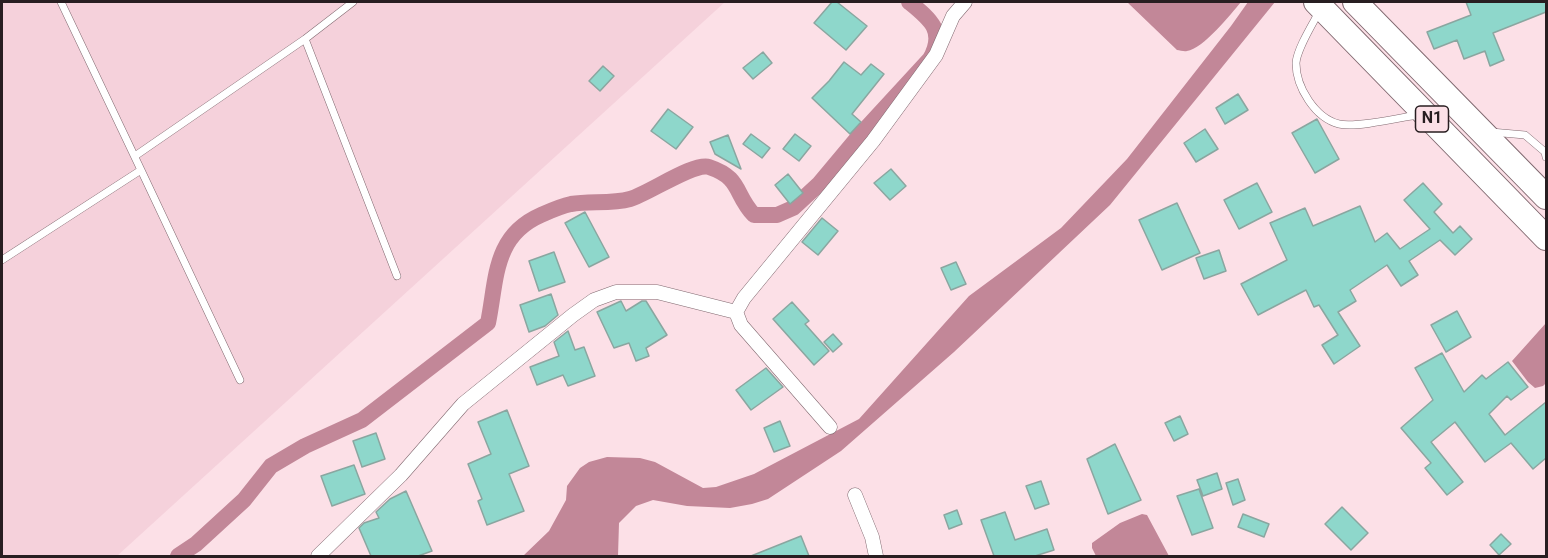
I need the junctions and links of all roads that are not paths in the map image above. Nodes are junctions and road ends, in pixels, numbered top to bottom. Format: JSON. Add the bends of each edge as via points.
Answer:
{"nodes":[{"id":1,"x":61,"y":2,"type":"edge"},
{"id":2,"x":353,"y":2,"type":"edge"},
{"id":3,"x":965,"y":2,"type":"edge"},
{"id":4,"x":1355,"y":2,"type":"edge"},
{"id":5,"x":1319,"y":4,"type":"edge"},
{"id":6,"x":304,"y":39,"type":"junction"},
{"id":7,"x":1426,"y":113,"type":"junction"},
{"id":8,"x":1482,"y":132,"type":"junction"},
{"id":9,"x":135,"y":156,"type":"junction"},
{"id":10,"x":1546,"y":157,"type":"edge"},
{"id":11,"x":141,"y":170,"type":"junction"},
{"id":12,"x":1546,"y":197,"type":"edge"},
{"id":13,"x":1546,"y":238,"type":"edge"},
{"id":14,"x":2,"y":260,"type":"edge"},
{"id":15,"x":397,"y":276,"type":"dead end"},
{"id":16,"x":736,"y":312,"type":"junction"},
{"id":17,"x":240,"y":380,"type":"dead end"},
{"id":18,"x":830,"y":428,"type":"dead end"},
{"id":19,"x":855,"y":495,"type":"dead end"},
{"id":20,"x":318,"y":556,"type":"edge"},
{"id":21,"x":876,"y":556,"type":"edge"}],
"edges":[{"from":1,"to":9,"type":"lane"},
{"from":2,"to":6,"type":"lane"},
{"from":3,"to":16,"type":"street","via":[[953,16],[936,55],[873,141]]},
{"from":4,"to":8,"type":"highway","number":"N1"},
{"from":5,"to":7,"type":"highway","number":"N1"},
{"from":5,"to":7,"type":"lane","via":[[1296,61],[1300,85],[1312,104],[1326,118],[1340,124],[1383,122]]},
{"from":6,"to":9,"type":"lane"},
{"from":6,"to":15,"type":"lane"},
{"from":7,"to":13,"type":"highway","number":"N1"},
{"from":8,"to":10,"type":"lane","via":[[1525,135]]},
{"from":8,"to":12,"type":"highway","number":"N1"},
{"from":9,"to":11,"type":"lane"},
{"from":11,"to":14,"type":"lane"},
{"from":11,"to":17,"type":"lane"},
{"from":16,"to":18,"type":"street","via":[[741,325]]},
{"from":16,"to":20,"type":"street","via":[[657,292],[616,292],[594,300],[463,404],[401,475]]},
{"from":19,"to":21,"type":"street"}]}
